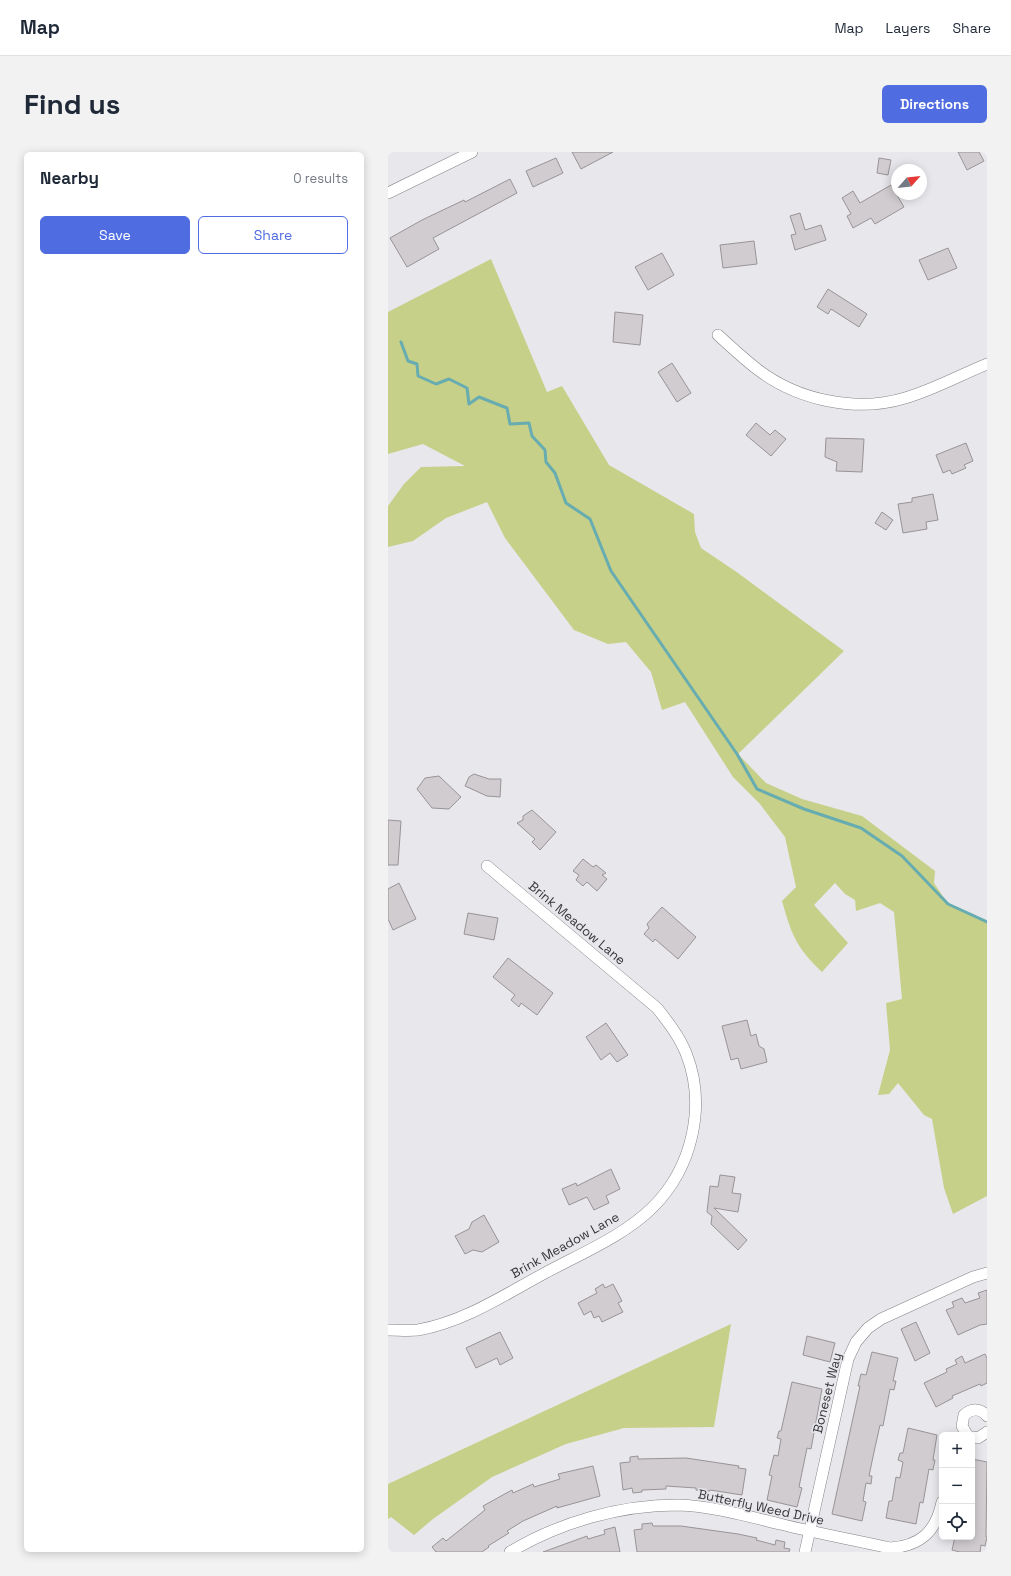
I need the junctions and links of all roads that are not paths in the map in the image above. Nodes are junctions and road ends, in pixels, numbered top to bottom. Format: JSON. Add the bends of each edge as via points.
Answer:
{"nodes":[{"id":1,"x":472,"y":152,"type":"edge"},
{"id":2,"x":388,"y":193,"type":"edge"},
{"id":3,"x":718,"y":335,"type":"dead end"},
{"id":4,"x":987,"y":364,"type":"edge"},
{"id":5,"x":487,"y":866,"type":"dead end"},
{"id":6,"x":987,"y":1273,"type":"edge"},
{"id":7,"x":388,"y":1330,"type":"edge"},
{"id":8,"x":987,"y":1416,"type":"edge"},
{"id":9,"x":965,"y":1432,"type":"edge"},
{"id":10,"x":987,"y":1432,"type":"edge"},
{"id":11,"x":975,"y":1438,"type":"edge"},
{"id":12,"x":941,"y":1504,"type":"edge"},
{"id":13,"x":809,"y":1531,"type":"junction"},
{"id":14,"x":510,"y":1552,"type":"edge"},
{"id":15,"x":805,"y":1552,"type":"edge"}],
"edges":[{"from":1,"to":2,"type":"street"},
{"from":3,"to":4,"type":"street","via":[[758,370],[784,386],[835,403],[867,404],[905,399]]},
{"from":5,"to":7,"type":"street","name":"Brink Meadow Lane","via":[[657,1008],[674,1030],[686,1054],[695,1085],[696,1107],[691,1141],[674,1182],[652,1208],[621,1231],[472,1313],[417,1330]]},
{"from":6,"to":13,"type":"street","name":"Boneset Way","via":[[899,1310],[868,1328],[856,1342],[848,1359]]},
{"from":8,"to":9,"type":"street","via":[[979,1410],[964,1415],[962,1426]]},
{"from":10,"to":11,"type":"street"},
{"from":12,"to":13,"type":"street","name":"Butterfly Weed Drive","via":[[935,1524],[928,1533],[913,1544],[903,1547],[890,1548]]},
{"from":13,"to":14,"type":"street","name":"Butterfly Weed Drive","via":[[716,1510],[679,1505],[634,1508],[599,1515],[556,1529]]},
{"from":13,"to":15,"type":"street","name":"Boneset Way"}]}
